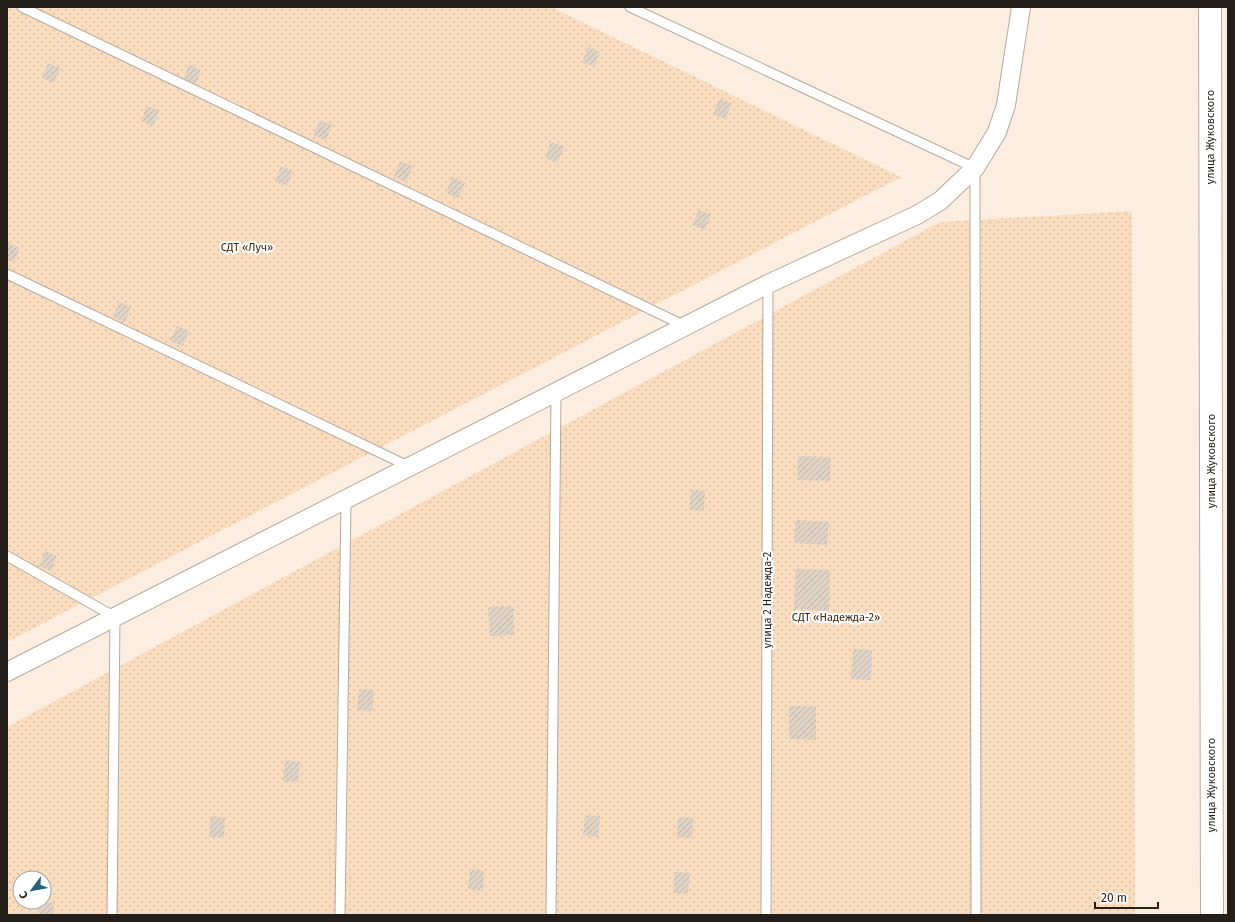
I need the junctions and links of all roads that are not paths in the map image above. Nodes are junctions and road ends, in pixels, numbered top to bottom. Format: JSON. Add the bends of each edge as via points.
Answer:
{"nodes":[{"id":1,"x":22,"y":7,"type":"edge"},
{"id":2,"x":630,"y":7,"type":"edge"},
{"id":3,"x":1021,"y":7,"type":"edge"},
{"id":4,"x":1210,"y":7,"type":"edge"},
{"id":5,"x":975,"y":168,"type":"junction"},
{"id":6,"x":7,"y":274,"type":"edge"},
{"id":7,"x":768,"y":284,"type":"junction"},
{"id":8,"x":685,"y":326,"type":"junction"},
{"id":9,"x":556,"y":392,"type":"junction"},
{"id":10,"x":410,"y":467,"type":"junction"},
{"id":11,"x":346,"y":500,"type":"junction"},
{"id":12,"x":7,"y":556,"type":"edge"},
{"id":13,"x":115,"y":617,"type":"junction"},
{"id":14,"x":7,"y":672,"type":"edge"},
{"id":15,"x":112,"y":915,"type":"edge"},
{"id":16,"x":340,"y":915,"type":"edge"},
{"id":17,"x":551,"y":915,"type":"edge"},
{"id":18,"x":766,"y":915,"type":"edge"},
{"id":19,"x":976,"y":915,"type":"edge"},
{"id":20,"x":1212,"y":915,"type":"edge"}],
"edges":[{"from":1,"to":8,"type":"lane"},
{"from":2,"to":5,"type":"lane"},
{"from":3,"to":5,"type":"street","via":[[1006,105],[997,132]]},
{"from":4,"to":20,"type":"main road","name":"улица Жуковского"},
{"from":5,"to":7,"type":"street","via":[[940,201],[917,216]]},
{"from":5,"to":19,"type":"lane"},
{"from":6,"to":10,"type":"lane"},
{"from":7,"to":8,"type":"street"},
{"from":7,"to":18,"type":"lane","name":"улица 2 Надежда-2"},
{"from":8,"to":9,"type":"street"},
{"from":9,"to":10,"type":"street"},
{"from":9,"to":17,"type":"lane"},
{"from":10,"to":11,"type":"street"},
{"from":11,"to":13,"type":"street"},
{"from":11,"to":16,"type":"lane"},
{"from":12,"to":13,"type":"lane"},
{"from":13,"to":14,"type":"street"},
{"from":13,"to":15,"type":"lane"}]}
